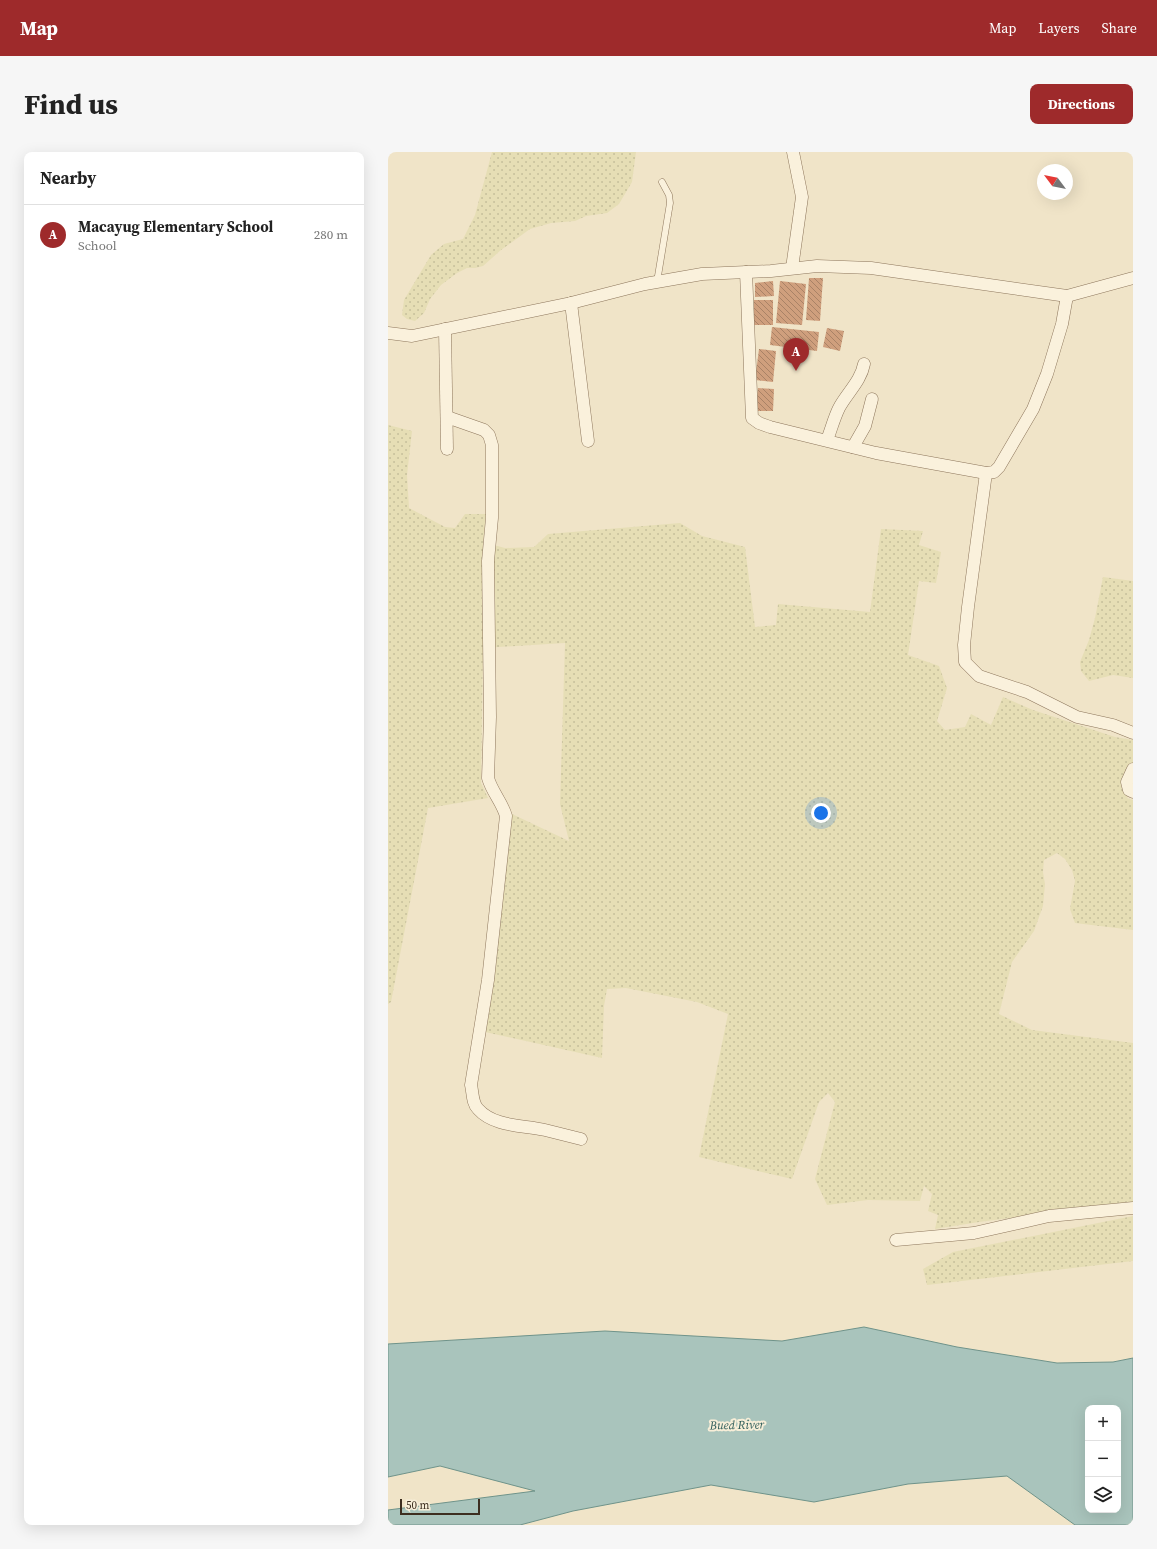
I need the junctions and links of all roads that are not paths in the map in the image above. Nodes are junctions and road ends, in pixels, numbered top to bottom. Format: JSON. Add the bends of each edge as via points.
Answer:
{"nodes":[{"id":1,"x":793,"y":152,"type":"edge"},
{"id":2,"x":662,"y":182,"type":"dead end"},
{"id":3,"x":792,"y":268,"type":"junction"},
{"id":4,"x":746,"y":272,"type":"junction"},
{"id":5,"x":1133,"y":278,"type":"edge"},
{"id":6,"x":657,"y":282,"type":"junction"},
{"id":7,"x":1067,"y":296,"type":"junction"},
{"id":8,"x":571,"y":303,"type":"junction"},
{"id":9,"x":445,"y":329,"type":"junction"},
{"id":10,"x":388,"y":333,"type":"edge"},
{"id":11,"x":864,"y":364,"type":"dead end"},
{"id":12,"x":872,"y":399,"type":"dead end"},
{"id":13,"x":447,"y":417,"type":"junction"},
{"id":14,"x":826,"y":440,"type":"junction"},
{"id":15,"x":588,"y":441,"type":"dead end"},
{"id":16,"x":853,"y":447,"type":"junction"},
{"id":17,"x":446,"y":449,"type":"dead end"},
{"id":18,"x":986,"y":473,"type":"junction"},
{"id":19,"x":1133,"y":733,"type":"edge"},
{"id":20,"x":1133,"y":769,"type":"edge"},
{"id":21,"x":1133,"y":792,"type":"edge"},
{"id":22,"x":581,"y":1139,"type":"dead end"},
{"id":23,"x":1133,"y":1208,"type":"edge"},
{"id":24,"x":896,"y":1240,"type":"dead end"}],
"edges":[{"from":1,"to":3,"type":"street","via":[[802,197]]},
{"from":2,"to":6,"type":"lane","via":[[670,203]]},
{"from":3,"to":4,"type":"street"},
{"from":3,"to":7,"type":"street","via":[[871,268]]},
{"from":4,"to":6,"type":"street","via":[[702,274]]},
{"from":4,"to":14,"type":"street","via":[[751,417],[759,423]]},
{"from":5,"to":7,"type":"street"},
{"from":6,"to":8,"type":"street"},
{"from":7,"to":18,"type":"street","via":[[1062,324],[1033,409],[999,467],[994,472]]},
{"from":8,"to":9,"type":"street"},
{"from":8,"to":15,"type":"street"},
{"from":9,"to":10,"type":"street","via":[[412,336]]},
{"from":9,"to":13,"type":"street"},
{"from":11,"to":14,"type":"street","via":[[860,376],[839,408]]},
{"from":12,"to":16,"type":"street","via":[[865,426]]},
{"from":13,"to":17,"type":"street"},
{"from":13,"to":22,"type":"street","via":[[484,430],[489,435],[492,445],[492,518],[488,561],[488,778],[506,816],[488,980],[471,1085],[474,1102],[483,1113],[503,1123]]},
{"from":14,"to":16,"type":"street"},
{"from":16,"to":18,"type":"street"},
{"from":18,"to":19,"type":"street","via":[[968,607],[965,662],[979,676],[1027,692],[1076,717],[1113,725]]},
{"from":20,"to":21,"type":"street","via":[[1127,782],[1129,790]]},
{"from":23,"to":24,"type":"street","via":[[1049,1216],[974,1233]]}]}
